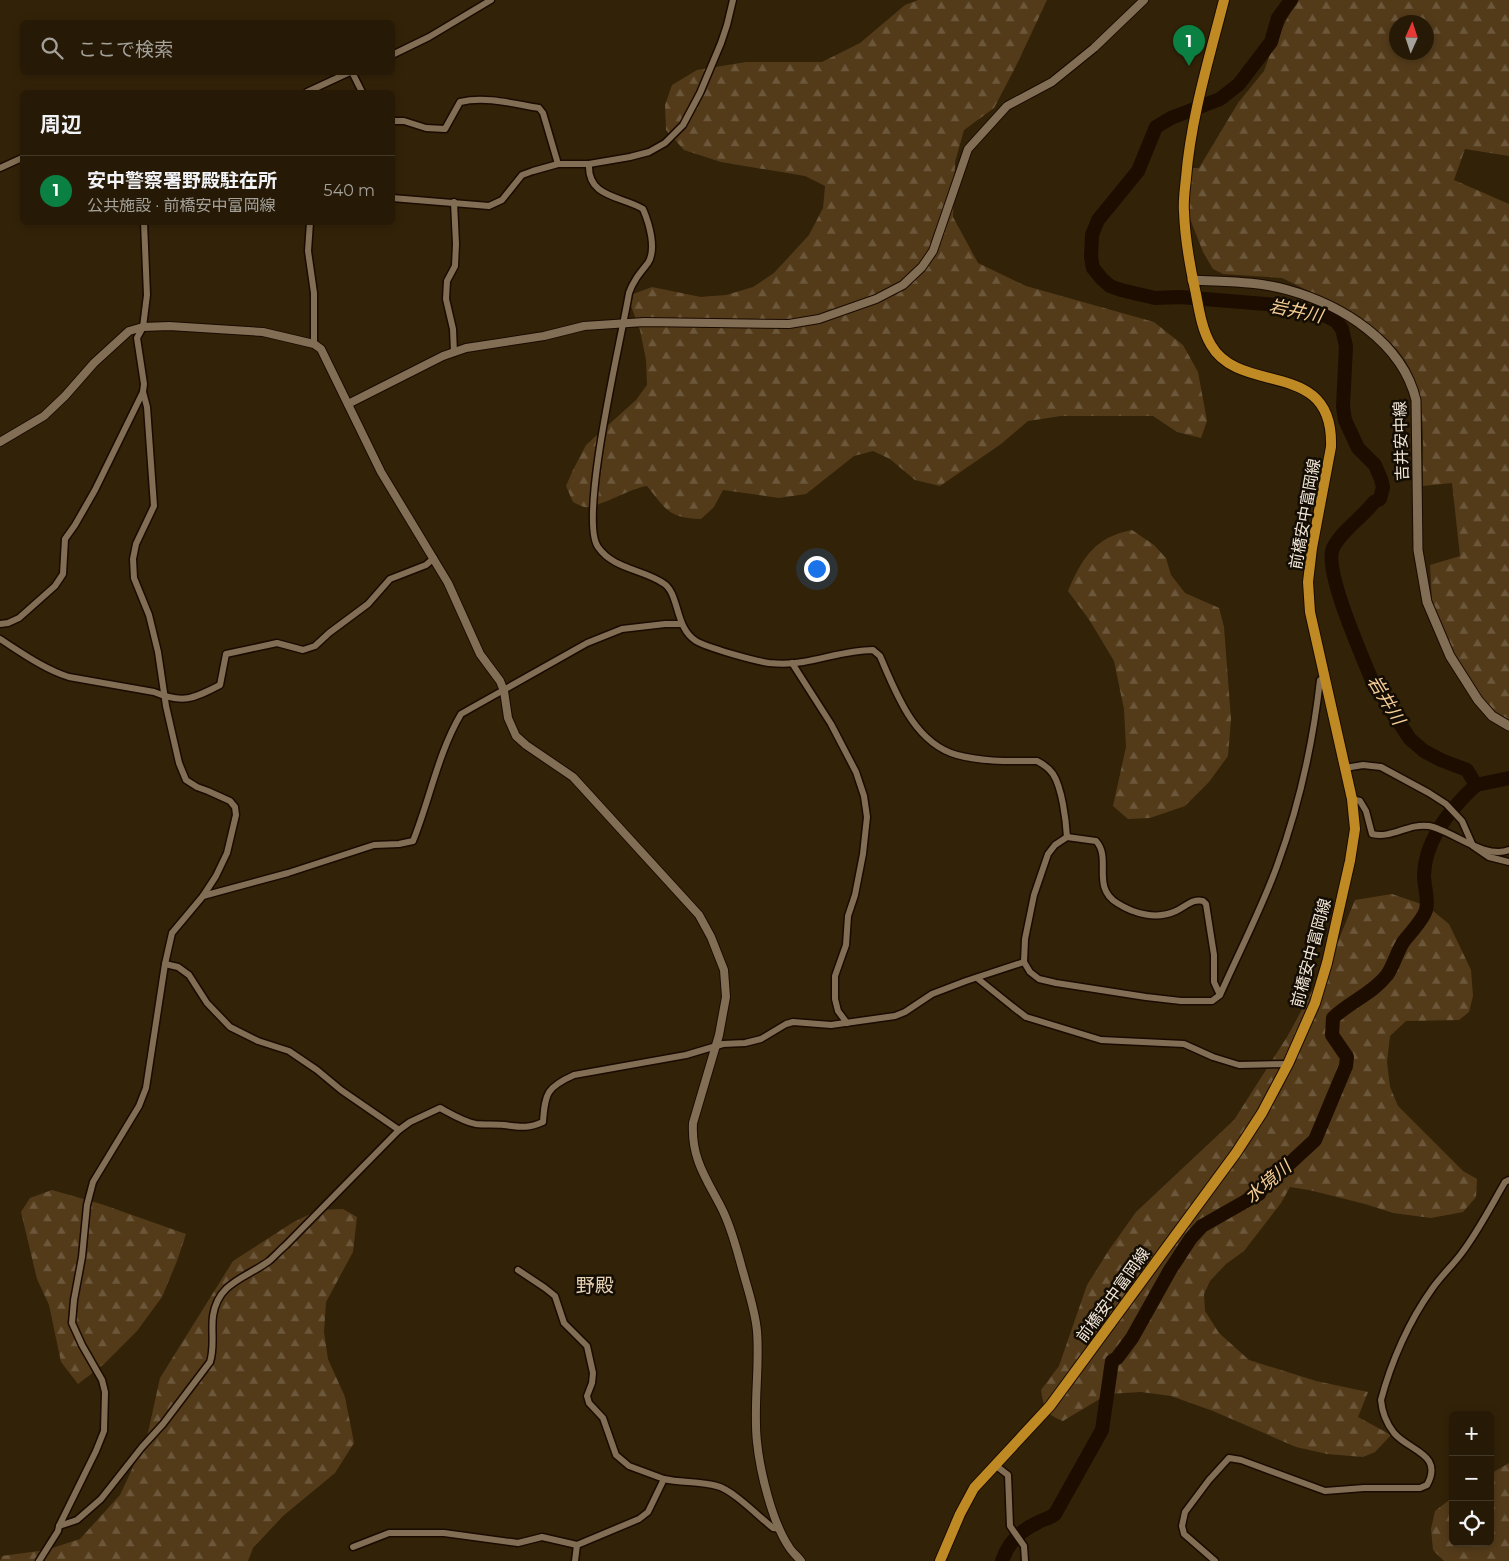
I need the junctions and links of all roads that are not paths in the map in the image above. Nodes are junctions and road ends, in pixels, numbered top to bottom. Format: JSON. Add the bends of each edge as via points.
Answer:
{"nodes":[{"id":1,"x":491,"y":0,"type":"edge"},
{"id":2,"x":733,"y":0,"type":"edge"},
{"id":3,"x":1144,"y":0,"type":"edge"},
{"id":4,"x":1224,"y":0,"type":"edge"},
{"id":5,"x":395,"y":54,"type":"edge"},
{"id":6,"x":344,"y":75,"type":"edge"},
{"id":7,"x":353,"y":75,"type":"edge"},
{"id":8,"x":311,"y":90,"type":"edge"},
{"id":9,"x":361,"y":90,"type":"edge"},
{"id":10,"x":395,"y":121,"type":"edge"},
{"id":11,"x":20,"y":159,"type":"edge"},
{"id":12,"x":558,"y":164,"type":"junction"},
{"id":13,"x":589,"y":164,"type":"junction"},
{"id":14,"x":0,"y":168,"type":"edge"},
{"id":15,"x":395,"y":198,"type":"edge"},
{"id":16,"x":454,"y":202,"type":"junction"},
{"id":17,"x":144,"y":225,"type":"edge"},
{"id":18,"x":310,"y":225,"type":"edge"},
{"id":19,"x":1193,"y":283,"type":"junction"},
{"id":20,"x":624,"y":323,"type":"junction"},
{"id":21,"x":143,"y":327,"type":"junction"},
{"id":22,"x":314,"y":344,"type":"junction"},
{"id":23,"x":454,"y":352,"type":"junction"},
{"id":24,"x":143,"y":392,"type":"junction"},
{"id":25,"x":348,"y":404,"type":"junction"},
{"id":26,"x":0,"y":442,"type":"edge"},
{"id":27,"x":434,"y":558,"type":"junction"},
{"id":28,"x":0,"y":624,"type":"edge"},
{"id":29,"x":681,"y":624,"type":"junction"},
{"id":30,"x":0,"y":639,"type":"edge"},
{"id":31,"x":792,"y":663,"type":"junction"},
{"id":32,"x":1326,"y":678,"type":"junction"},
{"id":33,"x":504,"y":691,"type":"junction"},
{"id":34,"x":165,"y":696,"type":"junction"},
{"id":35,"x":1509,"y":726,"type":"edge"},
{"id":36,"x":1345,"y":768,"type":"junction"},
{"id":37,"x":1352,"y":799,"type":"junction"},
{"id":38,"x":1067,"y":837,"type":"junction"},
{"id":39,"x":1473,"y":846,"type":"junction"},
{"id":40,"x":1509,"y":850,"type":"edge"},
{"id":41,"x":1509,"y":862,"type":"edge"},
{"id":42,"x":204,"y":896,"type":"junction"},
{"id":43,"x":1024,"y":962,"type":"junction"},
{"id":44,"x":165,"y":964,"type":"junction"},
{"id":45,"x":977,"y":978,"type":"junction"},
{"id":46,"x":1220,"y":995,"type":"junction"},
{"id":47,"x":847,"y":1023,"type":"junction"},
{"id":48,"x":715,"y":1046,"type":"junction"},
{"id":49,"x":1288,"y":1064,"type":"junction"},
{"id":50,"x":399,"y":1130,"type":"junction"},
{"id":51,"x":1509,"y":1180,"type":"edge"},
{"id":52,"x":518,"y":1270,"type":"dead end"},
{"id":53,"x":994,"y":1465,"type":"junction"},
{"id":54,"x":664,"y":1479,"type":"junction"},
{"id":55,"x":59,"y":1526,"type":"junction"},
{"id":56,"x":780,"y":1529,"type":"junction"},
{"id":57,"x":578,"y":1545,"type":"junction"},
{"id":58,"x":353,"y":1548,"type":"dead end"},
{"id":59,"x":39,"y":1561,"type":"edge"},
{"id":60,"x":575,"y":1561,"type":"edge"},
{"id":61,"x":801,"y":1561,"type":"edge"},
{"id":62,"x":940,"y":1561,"type":"edge"},
{"id":63,"x":1025,"y":1561,"type":"edge"},
{"id":64,"x":1215,"y":1561,"type":"edge"}],
"edges":[{"from":1,"to":5,"type":"street"},
{"from":2,"to":13,"type":"street","via":[[722,42],[700,93],[679,130],[666,143],[649,152]]},
{"from":3,"to":20,"type":"street","via":[[1094,48],[1052,82],[1008,106],[968,149],[934,251],[903,285],[876,299],[819,319],[789,324]]},
{"from":4,"to":19,"type":"main road","via":[[1195,117],[1187,166],[1184,211]]},
{"from":6,"to":8,"type":"street"},
{"from":7,"to":9,"type":"street"},
{"from":10,"to":12,"type":"street","via":[[445,129],[460,102],[470,100],[539,108]]},
{"from":11,"to":14,"type":"street"},
{"from":12,"to":13,"type":"street"},
{"from":12,"to":16,"type":"street","via":[[522,175],[502,200],[493,204],[477,206]]},
{"from":13,"to":20,"type":"street","via":[[592,181],[604,193],[642,209],[650,232],[651,257],[632,284]]},
{"from":15,"to":16,"type":"street"},
{"from":16,"to":23,"type":"street","via":[[455,266],[447,281],[446,299]]},
{"from":17,"to":21,"type":"street","via":[[147,295]]},
{"from":18,"to":22,"type":"street","via":[[308,251],[314,293]]},
{"from":19,"to":32,"type":"main road","name":"前橋安中富岡線","via":[[1210,343],[1219,357],[1233,366],[1297,386],[1315,397],[1330,421],[1331,447],[1308,582],[1310,612]]},
{"from":19,"to":35,"type":"main road","name":"吉井安中線","via":[[1261,285],[1314,299],[1346,314],[1374,334],[1398,360],[1412,383],[1416,400],[1418,550],[1427,602],[1450,656],[1478,700],[1492,716]]},
{"from":20,"to":23,"type":"street","via":[[584,326]]},
{"from":20,"to":29,"type":"street","via":[[605,410],[594,486],[592,534],[606,557],[665,584],[672,593]]},
{"from":21,"to":22,"type":"street","via":[[263,332]]},
{"from":21,"to":24,"type":"street","via":[[137,338]]},
{"from":21,"to":26,"type":"street","via":[[129,331],[44,416]]},
{"from":22,"to":25,"type":"street","via":[[325,356]]},
{"from":23,"to":25,"type":"street"},
{"from":24,"to":28,"type":"street","via":[[95,490],[65,539],[63,574],[56,586],[19,618]]},
{"from":24,"to":34,"type":"street","via":[[147,407],[154,506],[136,544],[134,578],[149,615]]},
{"from":25,"to":27,"type":"street","via":[[381,472]]},
{"from":27,"to":33,"type":"street","via":[[480,654]]},
{"from":27,"to":34,"type":"street","via":[[426,565],[390,580],[368,604],[315,646],[303,650],[277,643],[226,654],[220,685],[198,697]]},
{"from":29,"to":31,"type":"street","via":[[695,640],[718,649],[768,663]]},
{"from":29,"to":33,"type":"street","via":[[622,629],[587,643]]},
{"from":30,"to":34,"type":"street","via":[[59,674]]},
{"from":31,"to":38,"type":"street","via":[[873,650],[880,656],[906,711],[924,735],[938,746],[970,758],[1037,761],[1046,766],[1058,787]]},
{"from":31,"to":47,"type":"street","via":[[832,724],[856,772],[865,803],[867,827],[863,854],[848,916],[846,944],[835,976],[838,1011]]},
{"from":32,"to":36,"type":"main road","name":"前橋安中富岡線"},
{"from":32,"to":46,"type":"street","via":[[1320,680],[1312,737],[1296,808],[1278,865]]},
{"from":33,"to":42,"type":"street","via":[[461,714],[443,751],[413,841],[374,845]]},
{"from":33,"to":48,"type":"street","via":[[508,718],[516,736],[573,777],[699,915],[724,970],[726,997]]},
{"from":34,"to":42,"type":"street","via":[[179,764],[186,780],[230,801],[235,807],[227,853]]},
{"from":36,"to":37,"type":"main road","name":"前橋安中富岡線"},
{"from":36,"to":39,"type":"street","via":[[1381,767],[1446,804],[1462,821]]},
{"from":37,"to":39,"type":"street","via":[[1360,801],[1366,811],[1372,834],[1391,835],[1416,826],[1430,826]]},
{"from":37,"to":49,"type":"main road","name":"前橋安中富岡線","via":[[1355,828],[1350,861],[1327,963]]},
{"from":38,"to":43,"type":"street","via":[[1048,854],[1034,895]]},
{"from":38,"to":46,"type":"street","via":[[1096,841],[1101,846],[1104,887],[1108,896],[1123,906],[1145,915],[1162,916],[1194,901],[1204,901],[1211,925],[1214,982]]},
{"from":39,"to":40,"type":"street","via":[[1495,851]]},
{"from":39,"to":41,"type":"street","via":[[1489,857]]},
{"from":42,"to":44,"type":"street","via":[[172,933]]},
{"from":43,"to":45,"type":"street"},
{"from":43,"to":46,"type":"street","via":[[1039,979],[1056,983],[1181,1000],[1212,1001]]},
{"from":44,"to":50,"type":"street","via":[[189,974],[207,1003],[230,1027],[289,1051]]},
{"from":44,"to":55,"type":"street","via":[[146,1088],[139,1106],[93,1182],[87,1205],[72,1323],[102,1380],[105,1392],[104,1431]]},
{"from":45,"to":47,"type":"street","via":[[932,994],[895,1016]]},
{"from":45,"to":49,"type":"street","via":[[1026,1017],[1101,1040],[1184,1044],[1239,1065]]},
{"from":47,"to":48,"type":"street","via":[[794,1022],[761,1039]]},
{"from":48,"to":50,"type":"street","via":[[686,1055],[574,1075],[557,1083],[544,1099],[543,1122],[531,1127],[475,1124],[440,1108]]},
{"from":48,"to":56,"type":"street","via":[[693,1123],[692,1138],[701,1169],[734,1241],[753,1308],[757,1331],[757,1441],[765,1483]]},
{"from":49,"to":53,"type":"main road","name":"前橋安中富岡線","via":[[1236,1153],[1056,1398]]},
{"from":50,"to":55,"type":"street","via":[[268,1262],[227,1287],[213,1315],[210,1362],[102,1499],[77,1520]]},
{"from":51,"to":64,"type":"street","via":[[1462,1254],[1421,1305],[1400,1348],[1381,1400],[1395,1433],[1424,1454],[1431,1464],[1432,1476],[1427,1485],[1420,1488],[1325,1490],[1229,1458],[1185,1512],[1182,1526],[1184,1534]]},
{"from":52,"to":54,"type":"street","via":[[555,1296],[564,1323],[587,1346],[593,1373],[587,1396],[603,1418],[616,1455],[629,1466]]},
{"from":53,"to":62,"type":"main road","name":"前橋安中富岡線","via":[[974,1488]]},
{"from":53,"to":63,"type":"street","via":[[1008,1475],[1010,1526],[1024,1546]]},
{"from":54,"to":56,"type":"street","via":[[728,1490],[773,1528]]},
{"from":54,"to":57,"type":"street","via":[[648,1512]]},
{"from":55,"to":59,"type":"street"},
{"from":56,"to":61,"type":"street"},
{"from":57,"to":58,"type":"street","via":[[542,1537],[518,1543],[444,1533],[398,1533]]},
{"from":57,"to":60,"type":"street"}]}
